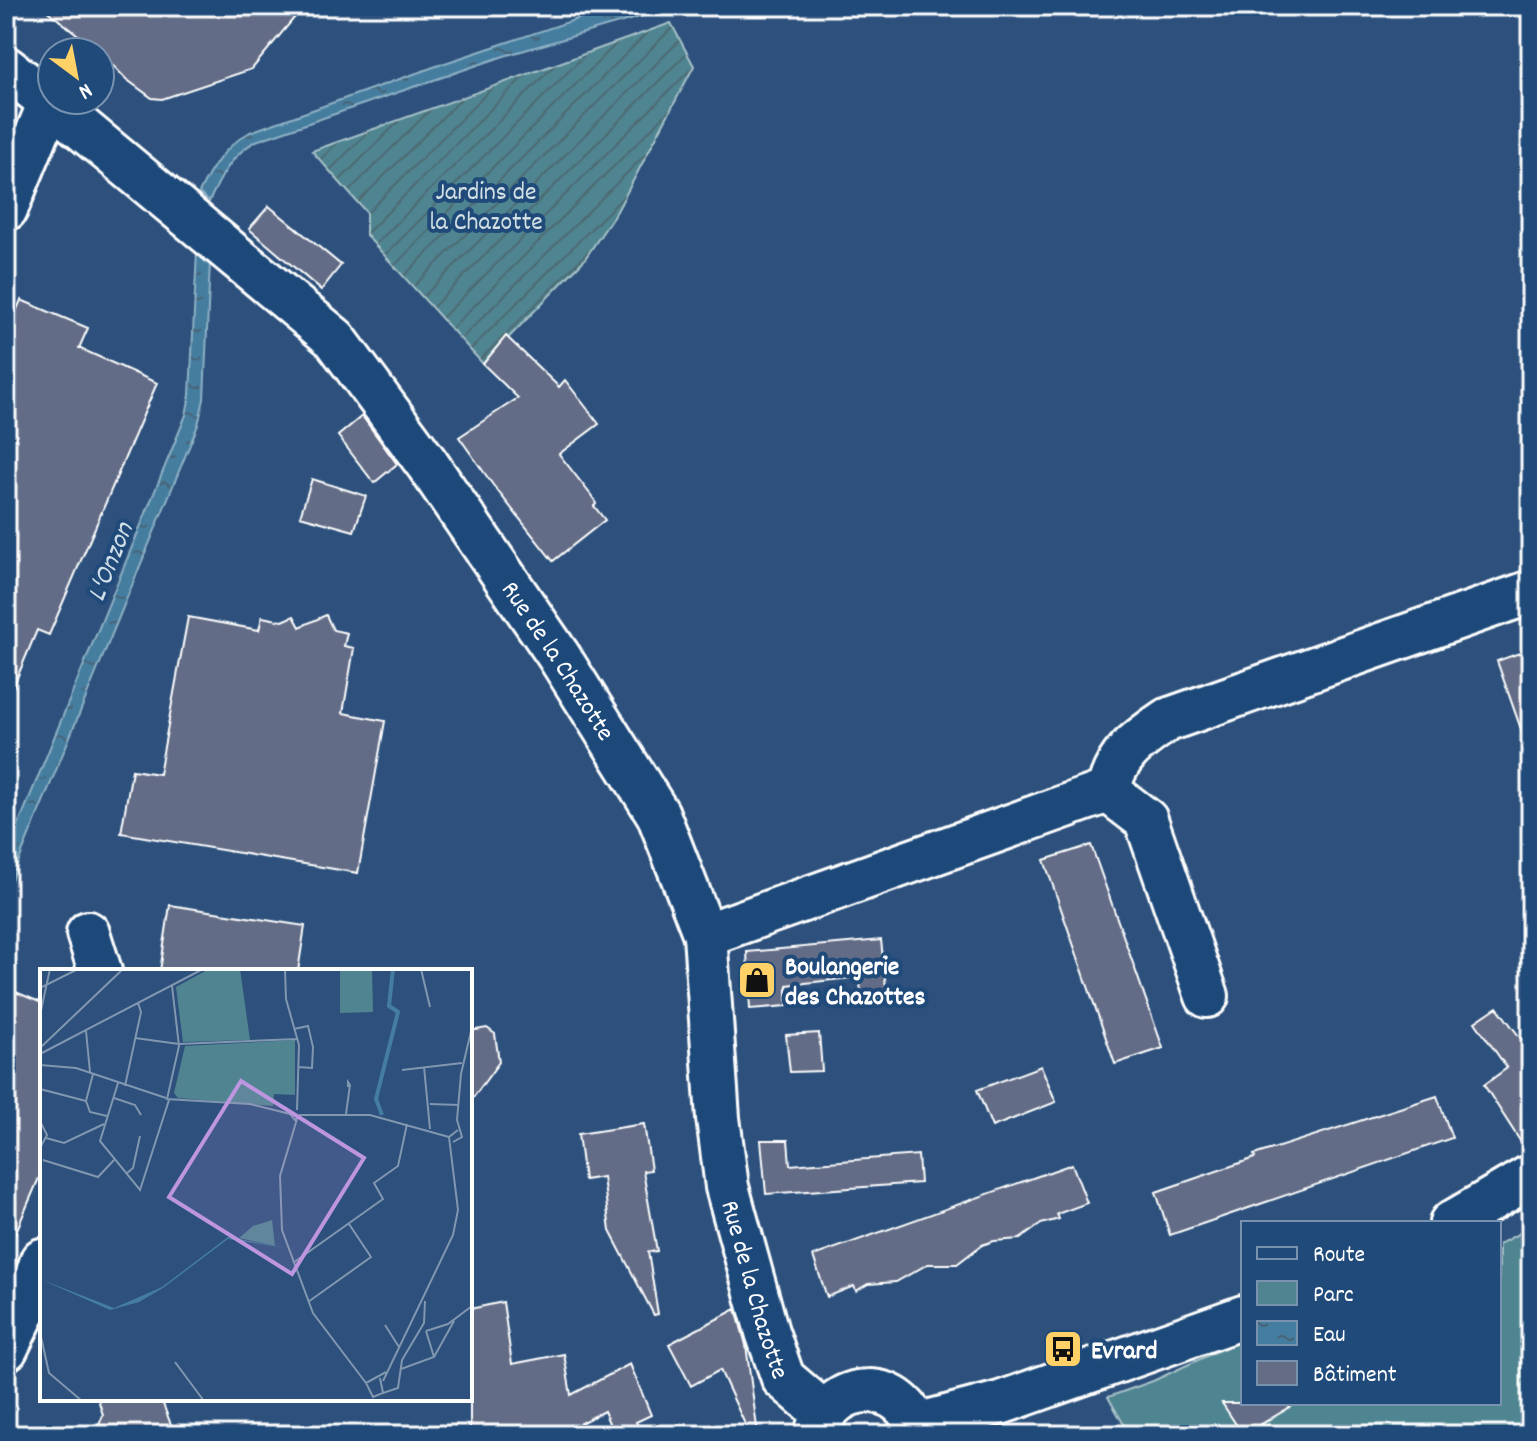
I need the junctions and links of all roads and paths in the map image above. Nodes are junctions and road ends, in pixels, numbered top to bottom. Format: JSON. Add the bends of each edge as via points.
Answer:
{"nodes":[{"id":1,"x":6,"y":68,"type":"edge"},
{"id":2,"x":36,"y":91,"type":"edge"},
{"id":3,"x":44,"y":116,"type":"edge"},
{"id":4,"x":67,"y":116,"type":"edge"},
{"id":5,"x":6,"y":209,"type":"edge"},
{"id":6,"x":1531,"y":592,"type":"edge"},
{"id":7,"x":1108,"y":791,"type":"junction"},
{"id":8,"x":705,"y":935,"type":"junction"},
{"id":9,"x":1207,"y":996,"type":"dead end"},
{"id":10,"x":1531,"y":1176,"type":"edge"},
{"id":11,"x":1454,"y":1221,"type":"edge"},
{"id":12,"x":40,"y":1266,"type":"edge"},
{"id":13,"x":1241,"y":1318,"type":"edge"},
{"id":14,"x":6,"y":1349,"type":"edge"},
{"id":15,"x":820,"y":1424,"type":"edge"},
{"id":16,"x":917,"y":1430,"type":"edge"}],
"edges":[{"from":1,"to":2,"type":"street","name":"Rue de la Chazotte"},
{"from":3,"to":5,"type":"street"},
{"from":4,"to":8,"type":"street","name":"Rue de la Chazotte","via":[[335,339],[558,655],[658,814]]},
{"from":6,"to":7,"type":"street","via":[[1167,720],[1135,742],[1113,770]]},
{"from":7,"to":8,"type":"street"},
{"from":7,"to":9,"type":"street","via":[[1146,820]]},
{"from":8,"to":15,"type":"street","name":"Rue de la Chazotte","via":[[727,1187],[783,1378]]},
{"from":10,"to":11,"type":"street"},
{"from":12,"to":14,"type":"street"},
{"from":13,"to":16,"type":"street"},
{"from":15,"to":16,"type":"street","via":[[837,1400],[873,1391],[892,1396],[907,1409]]}]}
